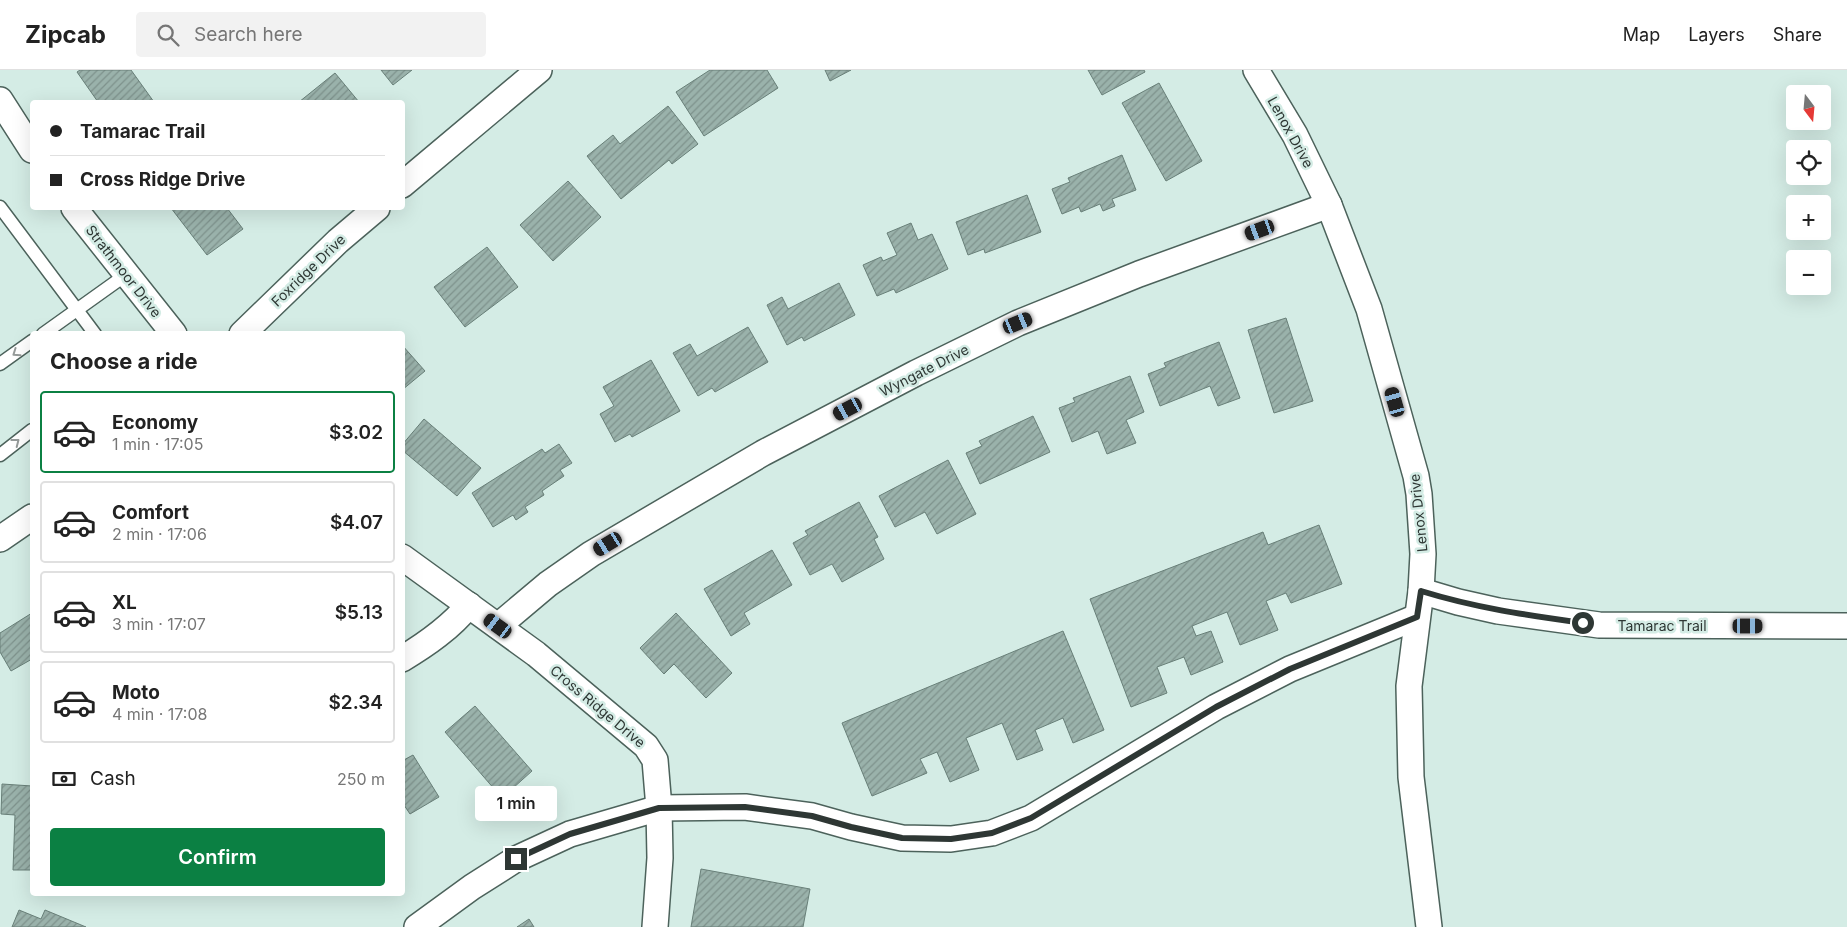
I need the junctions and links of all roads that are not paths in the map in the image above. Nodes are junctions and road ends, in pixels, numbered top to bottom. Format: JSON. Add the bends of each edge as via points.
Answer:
{"nodes":[{"id":1,"x":540,"y":70,"type":"edge"},
{"id":2,"x":1256,"y":70,"type":"edge"},
{"id":3,"x":0,"y":100,"type":"edge"},
{"id":4,"x":30,"y":147,"type":"edge"},
{"id":5,"x":405,"y":182,"type":"edge"},
{"id":6,"x":1329,"y":205,"type":"junction"},
{"id":7,"x":0,"y":206,"type":"edge"},
{"id":8,"x":76,"y":210,"type":"edge"},
{"id":9,"x":375,"y":210,"type":"edge"},
{"id":10,"x":127,"y":274,"type":"junction"},
{"id":11,"x":77,"y":310,"type":"junction"},
{"id":12,"x":47,"y":331,"type":"edge"},
{"id":13,"x":93,"y":331,"type":"edge"},
{"id":14,"x":172,"y":331,"type":"edge"},
{"id":15,"x":245,"y":331,"type":"edge"},
{"id":16,"x":30,"y":342,"type":"edge"},
{"id":17,"x":0,"y":364,"type":"edge"},
{"id":18,"x":30,"y":432,"type":"edge"},
{"id":19,"x":0,"y":455,"type":"edge"},
{"id":20,"x":30,"y":518,"type":"edge"},
{"id":21,"x":0,"y":539,"type":"edge"},
{"id":22,"x":405,"y":559,"type":"edge"},
{"id":23,"x":1421,"y":591,"type":"junction"},
{"id":24,"x":469,"y":605,"type":"junction"},
{"id":25,"x":1417,"y":617,"type":"junction"},
{"id":26,"x":498,"y":626,"type":"junction"},
{"id":27,"x":1847,"y":626,"type":"edge"},
{"id":28,"x":405,"y":658,"type":"edge"},
{"id":29,"x":659,"y":808,"type":"junction"},
{"id":30,"x":417,"y":927,"type":"edge"},
{"id":31,"x":655,"y":927,"type":"edge"},
{"id":32,"x":1429,"y":927,"type":"edge"}],
"edges":[{"from":1,"to":5,"type":"street"},
{"from":2,"to":6,"type":"street","name":"Lenox Drive","via":[[1295,135]]},
{"from":3,"to":4,"type":"street"},
{"from":6,"to":23,"type":"street","name":"Lenox Drive","via":[[1369,309],[1416,476],[1423,554]]},
{"from":6,"to":26,"type":"street","name":"Wyngate Drive","via":[[1139,274],[1018,323],[916,373],[763,453],[591,554],[548,584]]},
{"from":7,"to":11,"type":"lane"},
{"from":8,"to":10,"type":"street","name":"Strathmoor Drive"},
{"from":9,"to":15,"type":"street","name":"Foxridge Drive"},
{"from":10,"to":11,"type":"lane"},
{"from":10,"to":14,"type":"street","name":"Strathmoor Drive"},
{"from":11,"to":12,"type":"lane"},
{"from":11,"to":13,"type":"lane"},
{"from":16,"to":17,"type":"lane","one_way":true},
{"from":19,"to":18,"type":"lane","one_way":true},
{"from":20,"to":21,"type":"street"},
{"from":22,"to":24,"type":"street"},
{"from":23,"to":25,"type":"street","name":"Lenox Drive"},
{"from":23,"to":27,"type":"street","name":"Tamarac Trail","via":[[1498,611],[1599,625]]},
{"from":24,"to":26,"type":"street"},
{"from":24,"to":28,"type":"street","via":[[432,641]]},
{"from":25,"to":29,"type":"street","via":[[1290,669],[1216,707],[1031,818],[992,833],[951,839],[902,838],[812,816],[745,807]]},
{"from":25,"to":32,"type":"street","name":"Lenox Drive","via":[[1409,686],[1411,778]]},
{"from":26,"to":29,"type":"street","name":"Cross Ridge Drive","via":[[646,746],[655,760]]},
{"from":29,"to":30,"type":"street","via":[[570,834],[516,859]]},
{"from":29,"to":31,"type":"street","name":"Cross Ridge Drive","via":[[660,858]]}]}
